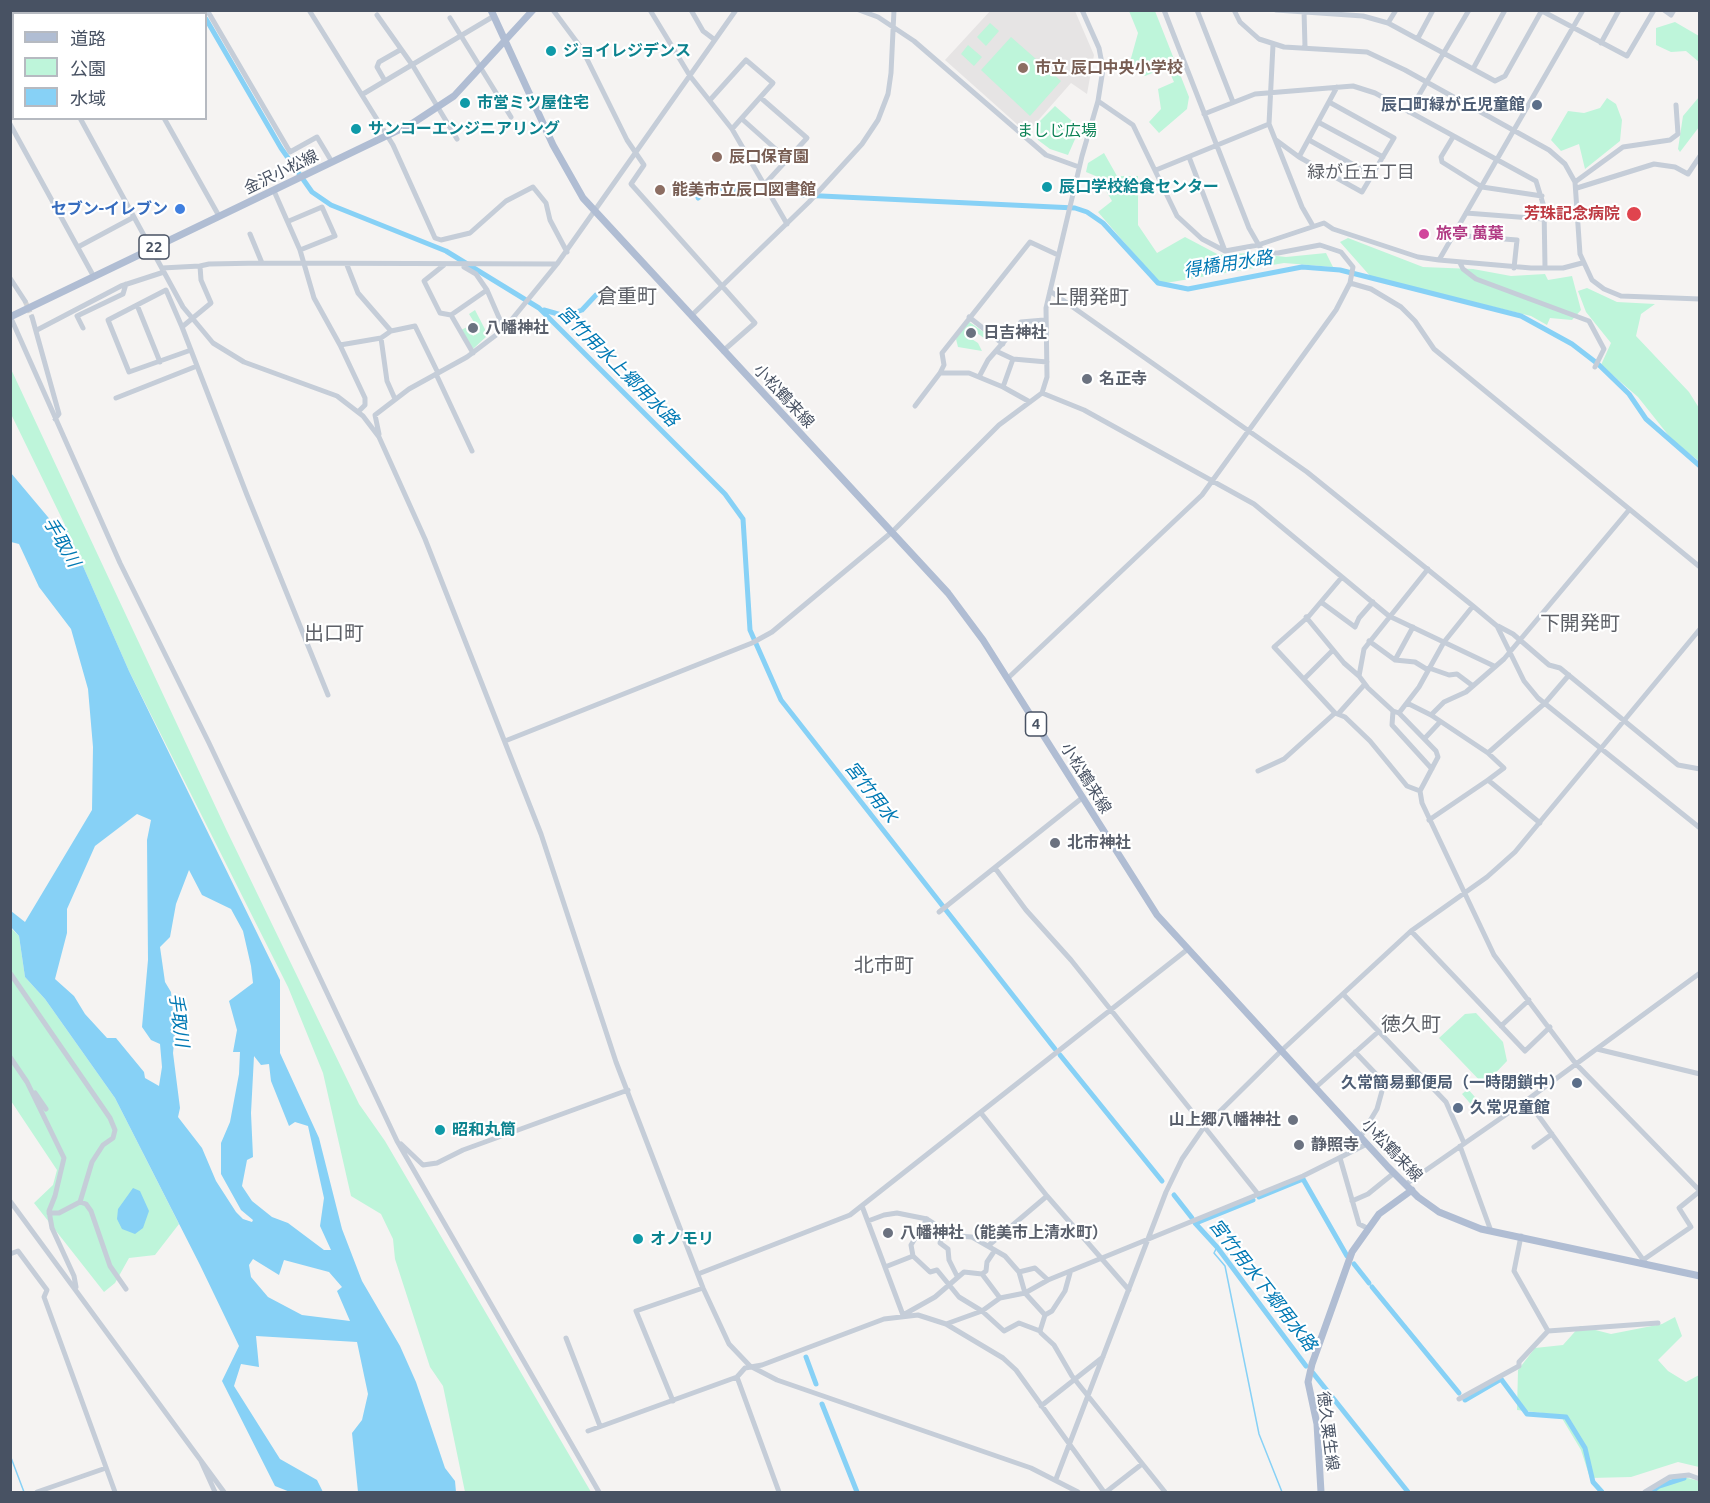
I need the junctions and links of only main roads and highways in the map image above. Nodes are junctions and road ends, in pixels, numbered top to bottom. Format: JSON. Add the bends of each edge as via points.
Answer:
{"nodes":[{"id":1,"x":533,"y":10,"type":"edge"},
{"id":2,"x":493,"y":13,"type":"edge"},
{"id":3,"x":506,"y":40,"type":"junction"},
{"id":4,"x":11,"y":316,"type":"edge"},
{"id":5,"x":1412,"y":1190,"type":"junction"},
{"id":6,"x":1700,"y":1276,"type":"edge"},
{"id":7,"x":1321,"y":1492,"type":"edge"}],
"edges":[{"from":1,"to":3,"type":"main road","name":"金沢小松線","number":"22"},
{"from":2,"to":3,"type":"main road","name":"小松鶴来線","number":"4"},
{"from":3,"to":4,"type":"main road","name":"金沢小松線","number":"22","via":[[438,109]]},
{"from":3,"to":5,"type":"main road","name":"小松鶴来線","number":"4","via":[[564,168],[595,212],[963,612],[1157,915]]},
{"from":5,"to":6,"type":"main road","name":"小松鶴来線","number":"4","via":[[1439,1212],[1491,1231]]},
{"from":5,"to":7,"type":"main road","name":"徳久粟生線","via":[[1379,1214],[1352,1252],[1312,1364],[1310,1397],[1319,1440]]}]}
